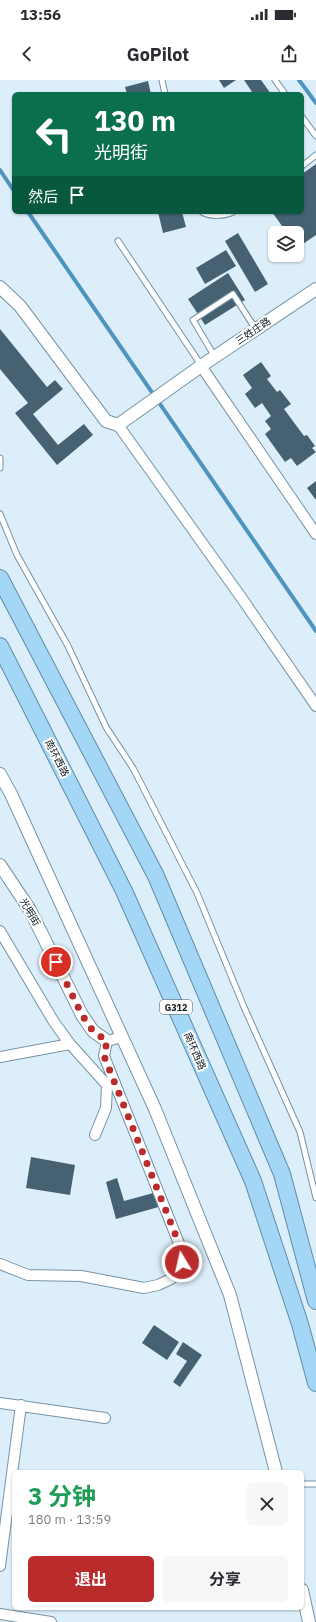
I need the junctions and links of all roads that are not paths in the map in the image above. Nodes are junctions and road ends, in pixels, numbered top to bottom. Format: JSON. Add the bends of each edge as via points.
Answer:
{"nodes":[{"id":1,"x":162,"y":80,"type":"edge"},
{"id":2,"x":275,"y":80,"type":"edge"},
{"id":3,"x":165,"y":92,"type":"edge"},
{"id":4,"x":284,"y":92,"type":"edge"},
{"id":5,"x":304,"y":120,"type":"edge"},
{"id":6,"x":316,"y":136,"type":"edge"},
{"id":7,"x":316,"y":155,"type":"edge"},
{"id":8,"x":304,"y":164,"type":"edge"},
{"id":9,"x":206,"y":214,"type":"edge"},
{"id":10,"x":229,"y":214,"type":"edge"},
{"id":11,"x":118,"y":241,"type":"dead end"},
{"id":12,"x":0,"y":287,"type":"edge"},
{"id":13,"x":316,"y":289,"type":"edge"},
{"id":14,"x":256,"y":329,"type":"junction"},
{"id":15,"x":215,"y":357,"type":"junction"},
{"id":16,"x":201,"y":366,"type":"junction"},
{"id":17,"x":123,"y":422,"type":"junction"},
{"id":18,"x":0,"y":458,"type":"edge"},
{"id":19,"x":0,"y":468,"type":"edge"},
{"id":20,"x":0,"y":514,"type":"edge"},
{"id":21,"x":316,"y":534,"type":"edge"},
{"id":22,"x":0,"y":578,"type":"edge"},
{"id":23,"x":0,"y":646,"type":"edge"},
{"id":24,"x":316,"y":706,"type":"edge"},
{"id":25,"x":0,"y":774,"type":"edge"},
{"id":26,"x":0,"y":865,"type":"edge"},
{"id":27,"x":0,"y":931,"type":"edge"},
{"id":28,"x":122,"y":1037,"type":"junction"},
{"id":29,"x":107,"y":1041,"type":"junction"},
{"id":30,"x":70,"y":1044,"type":"junction"},
{"id":31,"x":0,"y":1057,"type":"edge"},
{"id":32,"x":111,"y":1084,"type":"junction"},
{"id":33,"x":95,"y":1135,"type":"dead end"},
{"id":34,"x":316,"y":1198,"type":"edge"},
{"id":35,"x":0,"y":1264,"type":"edge"},
{"id":36,"x":316,"y":1301,"type":"edge"},
{"id":37,"x":316,"y":1383,"type":"edge"},
{"id":38,"x":0,"y":1403,"type":"edge"},
{"id":39,"x":21,"y":1405,"type":"junction"},
{"id":40,"x":105,"y":1418,"type":"dead end"},
{"id":41,"x":12,"y":1470,"type":"edge"},
{"id":42,"x":275,"y":1470,"type":"edge"},
{"id":43,"x":12,"y":1473,"type":"edge"},
{"id":44,"x":304,"y":1484,"type":"edge"},
{"id":45,"x":316,"y":1484,"type":"edge"},
{"id":46,"x":7,"y":1511,"type":"edge"},
{"id":47,"x":0,"y":1566,"type":"edge"},
{"id":48,"x":304,"y":1599,"type":"edge"},
{"id":49,"x":0,"y":1614,"type":"edge"},
{"id":50,"x":51,"y":1622,"type":"edge"},
{"id":51,"x":309,"y":1622,"type":"edge"}],
"edges":[{"from":1,"to":3,"type":"lane"},
{"from":2,"to":4,"type":"lane"},
{"from":5,"to":6,"type":"lane"},
{"from":7,"to":8,"type":"lane"},
{"from":9,"to":10,"type":"lane"},
{"from":11,"to":16,"type":"lane"},
{"from":12,"to":17,"type":"street","via":[[20,306],[106,421]]},
{"from":13,"to":14,"type":"street","name":"三姓庄路"},
{"from":14,"to":15,"type":"street","name":"三姓庄路"},
{"from":14,"to":15,"type":"lane","via":[[233,294],[194,320]]},
{"from":15,"to":16,"type":"street","name":"三姓庄路"},
{"from":16,"to":17,"type":"street","name":"三姓庄路"},
{"from":16,"to":21,"type":"street"},
{"from":17,"to":24,"type":"street"},
{"from":18,"to":19,"type":"lane"},
{"from":20,"to":34,"type":"lane","via":[[18,556],[68,646],[106,727],[133,768],[197,893],[300,1132]]},
{"from":22,"to":36,"type":"highway","number":"G312","via":[[156,876],[282,1174]]},
{"from":23,"to":37,"type":"highway","name":"南环西路","number":"G312","via":[[124,891],[253,1181],[300,1324]]},
{"from":25,"to":28,"type":"street"},
{"from":26,"to":29,"type":"street","name":"光明街","via":[[30,910],[82,1015],[93,1031]]},
{"from":27,"to":30,"type":"street","via":[[54,1022]]},
{"from":28,"to":29,"type":"street"},
{"from":28,"to":42,"type":"street","via":[[155,1109],[230,1295]]},
{"from":29,"to":32,"type":"street","via":[[104,1056]]},
{"from":30,"to":31,"type":"street"},
{"from":30,"to":32,"type":"street"},
{"from":32,"to":33,"type":"street","via":[[106,1108]]},
{"from":32,"to":35,"type":"street","via":[[184,1256],[179,1268],[165,1283],[144,1288],[81,1276],[28,1275]]},
{"from":38,"to":39,"type":"street"},
{"from":39,"to":40,"type":"street"},
{"from":39,"to":41,"type":"street"},
{"from":43,"to":46,"type":"street"},
{"from":44,"to":45,"type":"lane"},
{"from":46,"to":47,"type":"street"},
{"from":48,"to":51,"type":"street"},
{"from":49,"to":50,"type":"street"}]}
